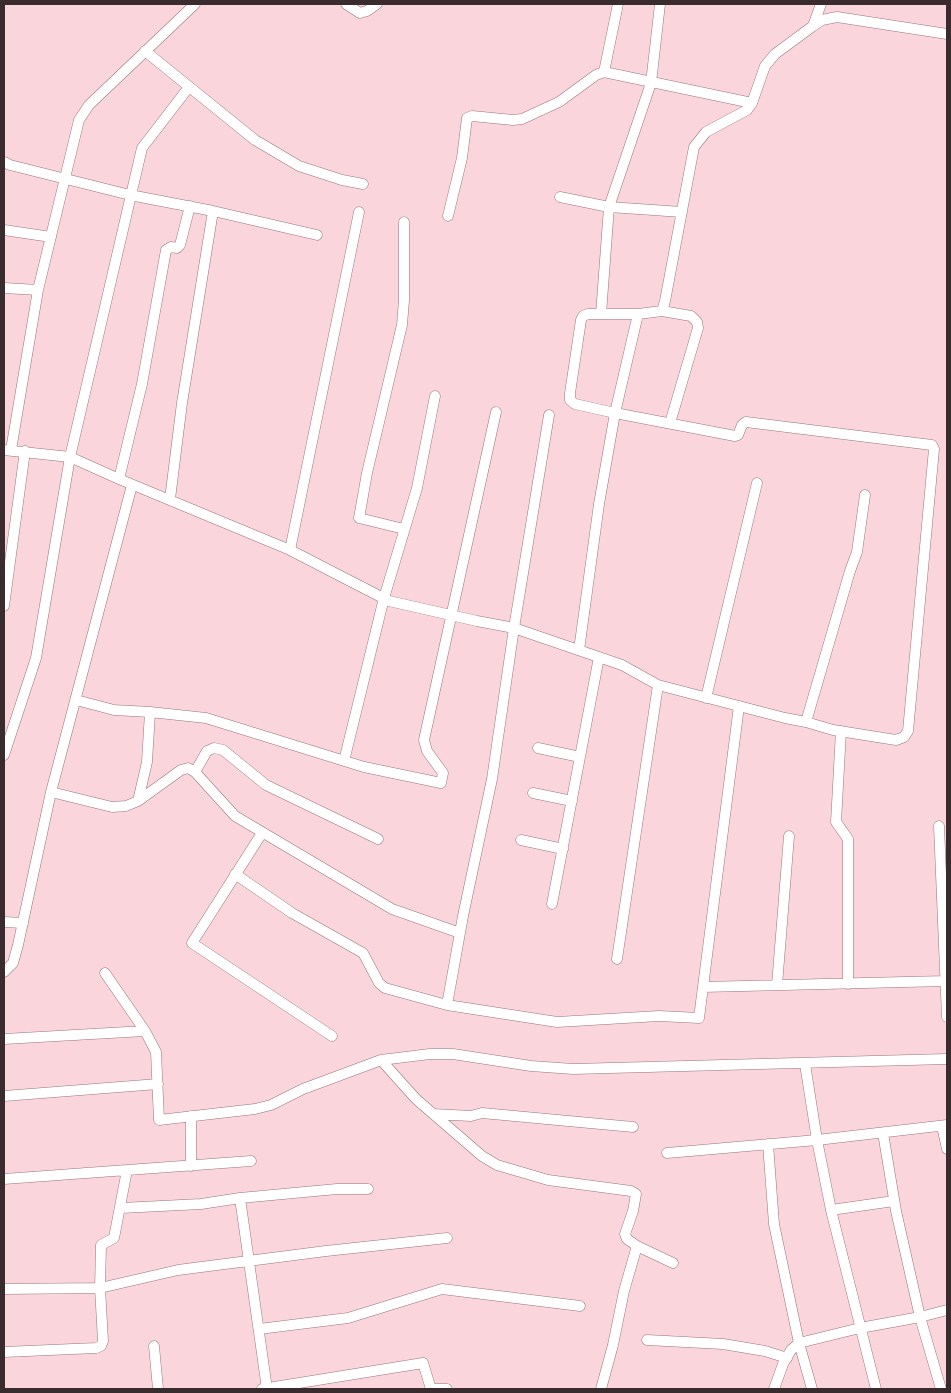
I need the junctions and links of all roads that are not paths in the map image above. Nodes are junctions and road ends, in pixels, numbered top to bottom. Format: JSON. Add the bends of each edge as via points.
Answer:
{"nodes":[{"id":1,"x":194,"y":4,"type":"edge"},
{"id":2,"x":346,"y":4,"type":"edge"},
{"id":3,"x":377,"y":4,"type":"edge"},
{"id":4,"x":618,"y":4,"type":"edge"},
{"id":5,"x":649,"y":4,"type":"edge"},
{"id":6,"x":821,"y":4,"type":"edge"},
{"id":7,"x":660,"y":5,"type":"edge"},
{"id":8,"x":812,"y":26,"type":"junction"},
{"id":9,"x":947,"y":34,"type":"edge"},
{"id":10,"x":146,"y":50,"type":"junction"},
{"id":11,"x":604,"y":72,"type":"junction"},
{"id":12,"x":651,"y":83,"type":"junction"},
{"id":13,"x":189,"y":86,"type":"junction"},
{"id":14,"x":752,"y":103,"type":"junction"},
{"id":15,"x":4,"y":162,"type":"edge"},
{"id":16,"x":66,"y":178,"type":"junction"},
{"id":17,"x":363,"y":184,"type":"dead end"},
{"id":18,"x":130,"y":195,"type":"junction"},
{"id":19,"x":560,"y":197,"type":"dead end"},
{"id":20,"x":190,"y":206,"type":"junction"},
{"id":21,"x":609,"y":207,"type":"junction"},
{"id":22,"x":212,"y":211,"type":"junction"},
{"id":23,"x":359,"y":212,"type":"dead end"},
{"id":24,"x":682,"y":212,"type":"junction"},
{"id":25,"x":448,"y":216,"type":"dead end"},
{"id":26,"x":404,"y":222,"type":"dead end"},
{"id":27,"x":4,"y":230,"type":"edge"},
{"id":28,"x":317,"y":235,"type":"dead end"},
{"id":29,"x":51,"y":237,"type":"junction"},
{"id":30,"x":4,"y":288,"type":"edge"},
{"id":31,"x":38,"y":290,"type":"junction"},
{"id":32,"x":662,"y":311,"type":"junction"},
{"id":33,"x":601,"y":314,"type":"junction"},
{"id":34,"x":638,"y":314,"type":"junction"},
{"id":35,"x":435,"y":396,"type":"dead end"},
{"id":36,"x":496,"y":412,"type":"dead end"},
{"id":37,"x":616,"y":413,"type":"junction"},
{"id":38,"x":549,"y":416,"type":"dead end"},
{"id":39,"x":670,"y":423,"type":"junction"},
{"id":40,"x":7,"y":450,"type":"edge"},
{"id":41,"x":25,"y":452,"type":"junction"},
{"id":42,"x":70,"y":457,"type":"junction"},
{"id":43,"x":119,"y":479,"type":"junction"},
{"id":44,"x":757,"y":482,"type":"dead end"},
{"id":45,"x":132,"y":485,"type":"junction"},
{"id":46,"x":866,"y":494,"type":"dead end"},
{"id":47,"x":170,"y":499,"type":"junction"},
{"id":48,"x":404,"y":529,"type":"junction"},
{"id":49,"x":290,"y":550,"type":"junction"},
{"id":50,"x":384,"y":598,"type":"junction"},
{"id":51,"x":4,"y":606,"type":"edge"},
{"id":52,"x":451,"y":616,"type":"junction"},
{"id":53,"x":514,"y":628,"type":"junction"},
{"id":54,"x":579,"y":650,"type":"junction"},
{"id":55,"x":599,"y":657,"type":"junction"},
{"id":56,"x":658,"y":686,"type":"junction"},
{"id":57,"x":706,"y":698,"type":"junction"},
{"id":58,"x":76,"y":700,"type":"junction"},
{"id":59,"x":739,"y":706,"type":"junction"},
{"id":60,"x":150,"y":712,"type":"junction"},
{"id":61,"x":806,"y":722,"type":"junction"},
{"id":62,"x":841,"y":731,"type":"junction"},
{"id":63,"x":538,"y":748,"type":"dead end"},
{"id":64,"x":4,"y":756,"type":"edge"},
{"id":65,"x":580,"y":757,"type":"junction"},
{"id":66,"x":344,"y":761,"type":"junction"},
{"id":67,"x":195,"y":772,"type":"junction"},
{"id":68,"x":51,"y":792,"type":"junction"},
{"id":69,"x":533,"y":793,"type":"dead end"},
{"id":70,"x":138,"y":801,"type":"junction"},
{"id":71,"x":572,"y":801,"type":"junction"},
{"id":72,"x":939,"y":826,"type":"dead end"},
{"id":73,"x":262,"y":833,"type":"junction"},
{"id":74,"x":789,"y":836,"type":"dead end"},
{"id":75,"x":378,"y":839,"type":"dead end"},
{"id":76,"x":521,"y":840,"type":"dead end"},
{"id":77,"x":563,"y":849,"type":"junction"},
{"id":78,"x":235,"y":874,"type":"junction"},
{"id":79,"x":945,"y":898,"type":"edge"},
{"id":80,"x":552,"y":904,"type":"dead end"},
{"id":81,"x":4,"y":922,"type":"edge"},
{"id":82,"x":23,"y":923,"type":"junction"},
{"id":83,"x":460,"y":933,"type":"junction"},
{"id":84,"x":617,"y":959,"type":"dead end"},
{"id":85,"x":4,"y":972,"type":"edge"},
{"id":86,"x":105,"y":973,"type":"dead end"},
{"id":87,"x":946,"y":982,"type":"junction"},
{"id":88,"x":848,"y":984,"type":"junction"},
{"id":89,"x":777,"y":985,"type":"junction"},
{"id":90,"x":703,"y":987,"type":"junction"},
{"id":91,"x":447,"y":1005,"type":"junction"},
{"id":92,"x":947,"y":1013,"type":"edge"},
{"id":93,"x":145,"y":1031,"type":"junction"},
{"id":94,"x":332,"y":1036,"type":"dead end"},
{"id":95,"x":4,"y":1039,"type":"edge"},
{"id":96,"x":947,"y":1059,"type":"edge"},
{"id":97,"x":381,"y":1060,"type":"junction"},
{"id":98,"x":805,"y":1064,"type":"junction"},
{"id":99,"x":158,"y":1084,"type":"junction"},
{"id":100,"x":4,"y":1096,"type":"edge"},
{"id":101,"x":432,"y":1114,"type":"junction"},
{"id":102,"x":191,"y":1116,"type":"junction"},
{"id":103,"x":945,"y":1126,"type":"edge"},
{"id":104,"x":633,"y":1127,"type":"dead end"},
{"id":105,"x":883,"y":1133,"type":"junction"},
{"id":106,"x":817,"y":1140,"type":"junction"},
{"id":107,"x":768,"y":1144,"type":"junction"},
{"id":108,"x":947,"y":1149,"type":"edge"},
{"id":109,"x":667,"y":1153,"type":"dead end"},
{"id":110,"x":251,"y":1161,"type":"dead end"},
{"id":111,"x":191,"y":1166,"type":"junction"},
{"id":112,"x":127,"y":1170,"type":"junction"},
{"id":113,"x":4,"y":1179,"type":"edge"},
{"id":114,"x":368,"y":1189,"type":"dead end"},
{"id":115,"x":240,"y":1198,"type":"junction"},
{"id":116,"x":894,"y":1201,"type":"junction"},
{"id":117,"x":121,"y":1208,"type":"junction"},
{"id":118,"x":831,"y":1210,"type":"junction"},
{"id":119,"x":447,"y":1238,"type":"dead end"},
{"id":120,"x":637,"y":1246,"type":"junction"},
{"id":121,"x":249,"y":1262,"type":"junction"},
{"id":122,"x":673,"y":1263,"type":"dead end"},
{"id":123,"x":100,"y":1288,"type":"junction"},
{"id":124,"x":4,"y":1289,"type":"edge"},
{"id":125,"x":580,"y":1306,"type":"dead end"},
{"id":126,"x":947,"y":1310,"type":"edge"},
{"id":127,"x":920,"y":1317,"type":"junction"},
{"id":128,"x":860,"y":1328,"type":"junction"},
{"id":129,"x":259,"y":1330,"type":"junction"},
{"id":130,"x":648,"y":1340,"type":"dead end"},
{"id":131,"x":799,"y":1343,"type":"junction"},
{"id":132,"x":154,"y":1346,"type":"dead end"},
{"id":133,"x":4,"y":1352,"type":"edge"},
{"id":134,"x":786,"y":1358,"type":"junction"},
{"id":135,"x":158,"y":1389,"type":"edge"},
{"id":136,"x":265,"y":1389,"type":"edge"},
{"id":137,"x":431,"y":1389,"type":"edge"},
{"id":138,"x":447,"y":1389,"type":"edge"},
{"id":139,"x":601,"y":1389,"type":"edge"},
{"id":140,"x":774,"y":1389,"type":"edge"},
{"id":141,"x":812,"y":1389,"type":"edge"},
{"id":142,"x":876,"y":1389,"type":"edge"},
{"id":143,"x":941,"y":1389,"type":"edge"}],
"edges":[{"from":1,"to":10,"type":"street"},
{"from":2,"to":3,"type":"street","via":[[360,13]]},
{"from":4,"to":11,"type":"street"},
{"from":5,"to":7,"type":"street"},
{"from":6,"to":8,"type":"street"},
{"from":7,"to":12,"type":"street"},
{"from":8,"to":9,"type":"street","via":[[836,17]]},
{"from":8,"to":14,"type":"street","via":[[775,54],[765,66]]},
{"from":10,"to":13,"type":"street"},
{"from":10,"to":16,"type":"street","via":[[89,105],[80,120]]},
{"from":11,"to":12,"type":"street"},
{"from":11,"to":25,"type":"street","via":[[559,102],[522,119],[467,118],[462,158]]},
{"from":12,"to":14,"type":"street"},
{"from":12,"to":21,"type":"street"},
{"from":13,"to":17,"type":"street","via":[[254,140],[299,166]]},
{"from":13,"to":18,"type":"street","via":[[142,148]]},
{"from":14,"to":24,"type":"street","via":[[747,110],[706,132],[694,147]]},
{"from":15,"to":16,"type":"street"},
{"from":16,"to":18,"type":"street"},
{"from":16,"to":29,"type":"street"},
{"from":18,"to":20,"type":"street"},
{"from":18,"to":42,"type":"street"},
{"from":19,"to":21,"type":"street"},
{"from":20,"to":22,"type":"street"},
{"from":20,"to":43,"type":"street","via":[[180,245],[166,250],[142,384]]},
{"from":21,"to":24,"type":"street"},
{"from":21,"to":33,"type":"street"},
{"from":22,"to":28,"type":"street"},
{"from":22,"to":47,"type":"street"},
{"from":23,"to":49,"type":"street"},
{"from":24,"to":32,"type":"street"},
{"from":26,"to":48,"type":"street","via":[[402,325],[359,518]]},
{"from":27,"to":29,"type":"street"},
{"from":29,"to":31,"type":"street"},
{"from":30,"to":31,"type":"street"},
{"from":31,"to":40,"type":"street"},
{"from":32,"to":34,"type":"street"},
{"from":32,"to":39,"type":"street","via":[[691,316],[698,328]]},
{"from":33,"to":34,"type":"street"},
{"from":33,"to":37,"type":"street","via":[[588,314],[581,320],[570,400]]},
{"from":34,"to":37,"type":"street"},
{"from":35,"to":48,"type":"street"},
{"from":36,"to":52,"type":"street"},
{"from":37,"to":39,"type":"street"},
{"from":37,"to":54,"type":"street","via":[[599,504]]},
{"from":38,"to":53,"type":"street"},
{"from":39,"to":62,"type":"street","via":[[735,436],[746,422],[932,445],[908,731],[904,738],[896,740]]},
{"from":40,"to":41,"type":"street"},
{"from":41,"to":42,"type":"street"},
{"from":41,"to":51,"type":"street"},
{"from":42,"to":43,"type":"street"},
{"from":42,"to":64,"type":"street","via":[[36,658]]},
{"from":43,"to":45,"type":"street"},
{"from":44,"to":57,"type":"street"},
{"from":45,"to":47,"type":"street"},
{"from":45,"to":58,"type":"street"},
{"from":46,"to":61,"type":"street","via":[[858,552]]},
{"from":47,"to":49,"type":"street"},
{"from":48,"to":50,"type":"street"},
{"from":49,"to":50,"type":"street"},
{"from":50,"to":52,"type":"street"},
{"from":50,"to":66,"type":"street"},
{"from":52,"to":53,"type":"street"},
{"from":52,"to":66,"type":"street","via":[[424,740],[427,751],[443,773],[440,783]]},
{"from":53,"to":54,"type":"street"},
{"from":53,"to":83,"type":"street","via":[[492,779]]},
{"from":54,"to":55,"type":"street"},
{"from":55,"to":56,"type":"street","via":[[622,665]]},
{"from":55,"to":65,"type":"street"},
{"from":56,"to":57,"type":"street"},
{"from":56,"to":84,"type":"street"},
{"from":57,"to":59,"type":"street"},
{"from":58,"to":60,"type":"street","via":[[114,710]]},
{"from":58,"to":68,"type":"street"},
{"from":59,"to":61,"type":"street"},
{"from":59,"to":90,"type":"street"},
{"from":60,"to":66,"type":"street","via":[[206,718]]},
{"from":60,"to":70,"type":"street","via":[[147,762]]},
{"from":61,"to":62,"type":"street"},
{"from":62,"to":88,"type":"street","via":[[836,822],[848,839]]},
{"from":63,"to":65,"type":"street"},
{"from":65,"to":71,"type":"street"},
{"from":67,"to":70,"type":"street","via":[[188,768],[180,770]]},
{"from":67,"to":73,"type":"street","via":[[235,816]]},
{"from":67,"to":75,"type":"street","via":[[207,751],[214,748],[223,750],[266,785]]},
{"from":68,"to":70,"type":"street","via":[[112,807]]},
{"from":68,"to":82,"type":"street"},
{"from":69,"to":71,"type":"street"},
{"from":71,"to":77,"type":"street"},
{"from":72,"to":79,"type":"street"},
{"from":73,"to":78,"type":"street"},
{"from":73,"to":83,"type":"street","via":[[392,909]]},
{"from":74,"to":89,"type":"street"},
{"from":76,"to":77,"type":"street"},
{"from":77,"to":80,"type":"street"},
{"from":78,"to":91,"type":"street","via":[[292,913],[363,953],[385,988]]},
{"from":78,"to":94,"type":"street","via":[[192,943]]},
{"from":79,"to":87,"type":"street"},
{"from":81,"to":82,"type":"street"},
{"from":82,"to":85,"type":"street","via":[[12,963]]},
{"from":83,"to":91,"type":"street"},
{"from":86,"to":93,"type":"street"},
{"from":87,"to":88,"type":"street"},
{"from":87,"to":92,"type":"street"},
{"from":88,"to":89,"type":"street"},
{"from":89,"to":90,"type":"street"},
{"from":90,"to":91,"type":"street","via":[[699,1018],[659,1016],[557,1022]]},
{"from":93,"to":95,"type":"street"},
{"from":93,"to":99,"type":"street","via":[[156,1052]]},
{"from":96,"to":98,"type":"street"},
{"from":97,"to":98,"type":"street","via":[[453,1054],[573,1069]]},
{"from":97,"to":101,"type":"street","via":[[402,1086]]},
{"from":97,"to":102,"type":"street","via":[[303,1089],[271,1106]]},
{"from":98,"to":106,"type":"street"},
{"from":99,"to":100,"type":"street"},
{"from":99,"to":102,"type":"street","via":[[159,1120]]},
{"from":101,"to":104,"type":"street","via":[[471,1116],[482,1113]]},
{"from":101,"to":120,"type":"street","via":[[497,1165],[548,1180],[636,1194],[624,1234]]},
{"from":102,"to":111,"type":"street"},
{"from":103,"to":105,"type":"street"},
{"from":103,"to":108,"type":"street"},
{"from":105,"to":106,"type":"street"},
{"from":105,"to":116,"type":"street"},
{"from":106,"to":107,"type":"street"},
{"from":106,"to":118,"type":"street"},
{"from":107,"to":109,"type":"street"},
{"from":107,"to":131,"type":"street","via":[[774,1224]]},
{"from":110,"to":111,"type":"street"},
{"from":111,"to":112,"type":"street"},
{"from":112,"to":113,"type":"street"},
{"from":112,"to":117,"type":"street"},
{"from":114,"to":115,"type":"street"},
{"from":115,"to":117,"type":"street","via":[[201,1204]]},
{"from":115,"to":121,"type":"street"},
{"from":116,"to":118,"type":"street"},
{"from":116,"to":127,"type":"street"},
{"from":117,"to":123,"type":"street","via":[[114,1238],[101,1245]]},
{"from":118,"to":128,"type":"street"},
{"from":119,"to":121,"type":"street"},
{"from":120,"to":122,"type":"street"},
{"from":120,"to":139,"type":"street"},
{"from":121,"to":123,"type":"street","via":[[178,1270]]},
{"from":121,"to":129,"type":"street"},
{"from":123,"to":124,"type":"street"},
{"from":123,"to":133,"type":"street","via":[[101,1346]]},
{"from":125,"to":129,"type":"street","via":[[442,1289],[348,1318]]},
{"from":126,"to":127,"type":"street"},
{"from":127,"to":128,"type":"street"},
{"from":127,"to":143,"type":"street"},
{"from":128,"to":131,"type":"street"},
{"from":128,"to":142,"type":"street"},
{"from":129,"to":136,"type":"street"},
{"from":130,"to":134,"type":"street","via":[[723,1344]]},
{"from":131,"to":134,"type":"street"},
{"from":131,"to":141,"type":"street"},
{"from":132,"to":135,"type":"street"},
{"from":134,"to":140,"type":"street"},
{"from":136,"to":137,"type":"street","via":[[423,1363]]},
{"from":137,"to":138,"type":"street"}]}
